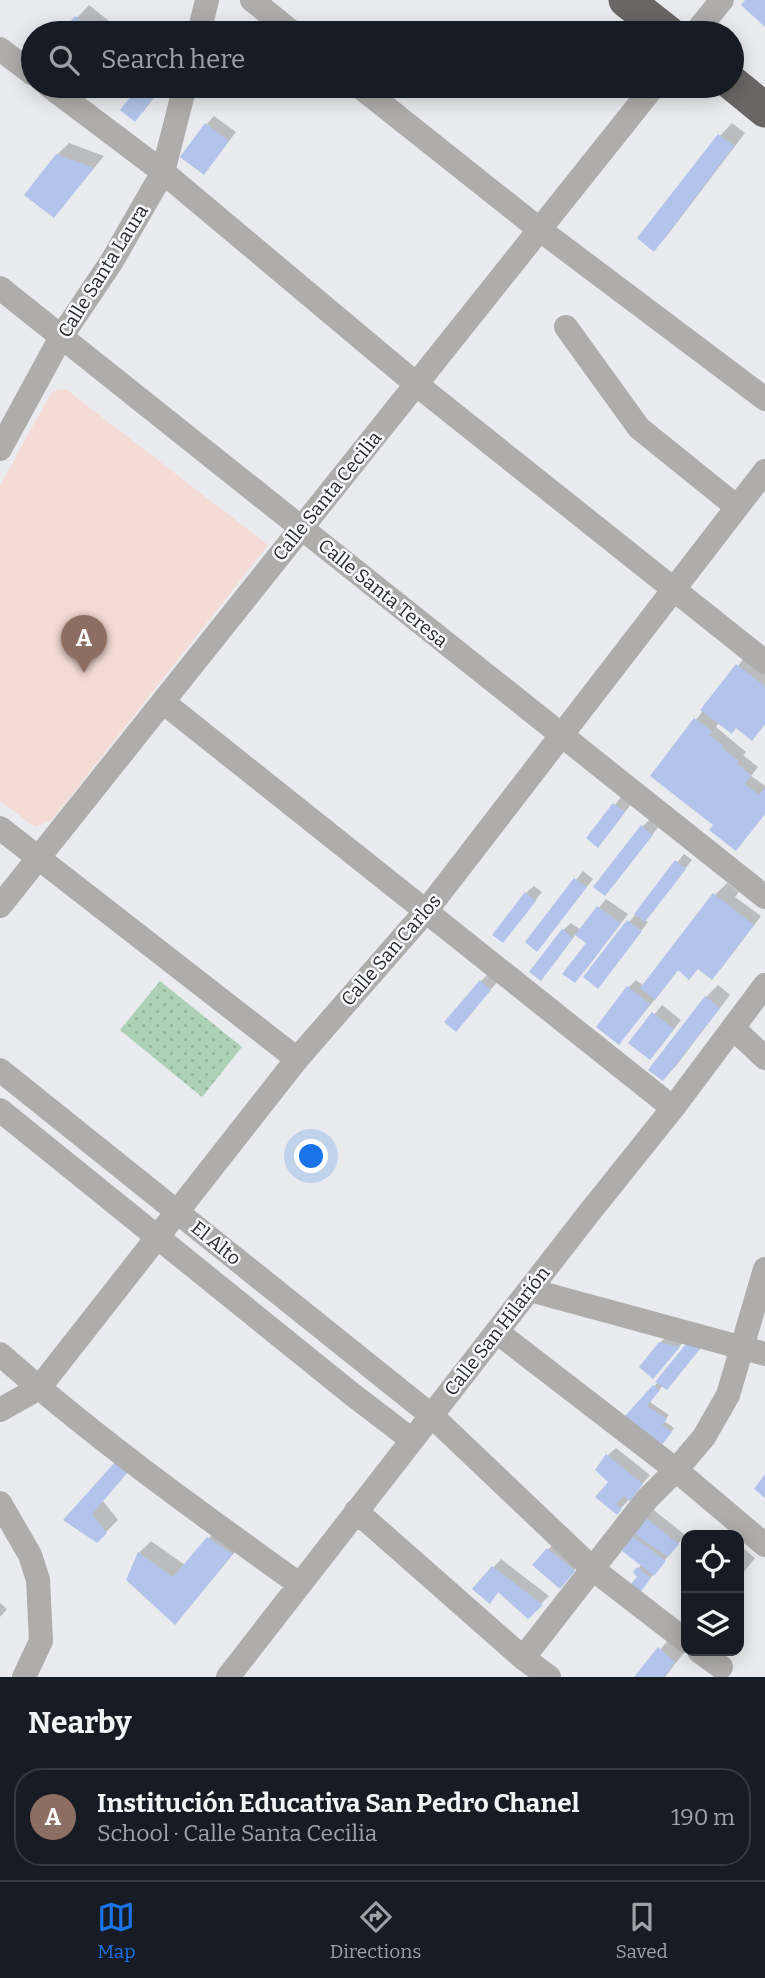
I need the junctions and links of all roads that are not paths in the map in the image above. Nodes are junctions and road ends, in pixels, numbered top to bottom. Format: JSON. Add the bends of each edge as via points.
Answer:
{"nodes":[{"id":1,"x":207,"y":0,"type":"edge"},
{"id":2,"x":252,"y":0,"type":"edge"},
{"id":3,"x":626,"y":0,"type":"edge"},
{"id":4,"x":713,"y":3,"type":"edge"},
{"id":5,"x":202,"y":21,"type":"edge"},
{"id":6,"x":278,"y":21,"type":"edge"},
{"id":7,"x":653,"y":21,"type":"edge"},
{"id":8,"x":702,"y":21,"type":"edge"},
{"id":9,"x":0,"y":49,"type":"edge"},
{"id":10,"x":21,"y":65,"type":"edge"},
{"id":11,"x":744,"y":93,"type":"edge"},
{"id":12,"x":65,"y":98,"type":"edge"},
{"id":13,"x":183,"y":98,"type":"edge"},
{"id":14,"x":374,"y":98,"type":"edge"},
{"id":15,"x":644,"y":98,"type":"edge"},
{"id":16,"x":765,"y":110,"type":"edge"},
{"id":17,"x":163,"y":172,"type":"junction"},
{"id":18,"x":539,"y":229,"type":"junction"},
{"id":19,"x":0,"y":288,"type":"edge"},
{"id":20,"x":566,"y":327,"type":"dead end"},
{"id":21,"x":61,"y":337,"type":"junction"},
{"id":22,"x":416,"y":384,"type":"junction"},
{"id":23,"x":765,"y":399,"type":"edge"},
{"id":24,"x":0,"y":449,"type":"edge"},
{"id":25,"x":765,"y":471,"type":"edge"},
{"id":26,"x":737,"y":507,"type":"junction"},
{"id":27,"x":301,"y":528,"type":"junction"},
{"id":28,"x":674,"y":590,"type":"junction"},
{"id":29,"x":765,"y":662,"type":"edge"},
{"id":30,"x":163,"y":702,"type":"junction"},
{"id":31,"x":562,"y":736,"type":"junction"},
{"id":32,"x":0,"y":828,"type":"edge"},
{"id":33,"x":38,"y":858,"type":"junction"},
{"id":34,"x":765,"y":897,"type":"edge"},
{"id":35,"x":0,"y":906,"type":"edge"},
{"id":36,"x":426,"y":911,"type":"junction"},
{"id":37,"x":765,"y":985,"type":"edge"},
{"id":38,"x":733,"y":1028,"type":"junction"},
{"id":39,"x":765,"y":1058,"type":"edge"},
{"id":40,"x":297,"y":1059,"type":"junction"},
{"id":41,"x":0,"y":1070,"type":"edge"},
{"id":42,"x":673,"y":1108,"type":"junction"},
{"id":43,"x":0,"y":1110,"type":"edge"},
{"id":44,"x":178,"y":1213,"type":"junction"},
{"id":45,"x":158,"y":1238,"type":"junction"},
{"id":46,"x":765,"y":1269,"type":"edge"},
{"id":47,"x":530,"y":1290,"type":"junction"},
{"id":48,"x":497,"y":1332,"type":"junction"},
{"id":49,"x":753,"y":1350,"type":"edge"},
{"id":50,"x":0,"y":1354,"type":"edge"},
{"id":51,"x":39,"y":1388,"type":"junction"},
{"id":52,"x":0,"y":1410,"type":"edge"},
{"id":53,"x":432,"y":1416,"type":"junction"},
{"id":54,"x":412,"y":1440,"type":"junction"},
{"id":55,"x":677,"y":1470,"type":"junction"},
{"id":56,"x":0,"y":1503,"type":"edge"},
{"id":57,"x":356,"y":1511,"type":"junction"},
{"id":58,"x":765,"y":1545,"type":"edge"},
{"id":59,"x":594,"y":1570,"type":"junction"},
{"id":60,"x":299,"y":1584,"type":"junction"},
{"id":61,"x":681,"y":1637,"type":"edge"},
{"id":62,"x":706,"y":1656,"type":"edge"},
{"id":63,"x":523,"y":1658,"type":"junction"},
{"id":64,"x":721,"y":1667,"type":"dead end"},
{"id":65,"x":24,"y":1677,"type":"edge"},
{"id":66,"x":228,"y":1677,"type":"edge"},
{"id":67,"x":549,"y":1677,"type":"edge"}],
"edges":[{"from":1,"to":5,"type":"street"},
{"from":2,"to":6,"type":"street"},
{"from":3,"to":7,"type":"highway"},
{"from":4,"to":8,"type":"street"},
{"from":9,"to":10,"type":"street"},
{"from":11,"to":16,"type":"highway"},
{"from":12,"to":17,"type":"street"},
{"from":13,"to":17,"type":"street","name":"Calle Santa Laura"},
{"from":14,"to":18,"type":"street"},
{"from":15,"to":18,"type":"street","name":"Calle Santa Cecilia"},
{"from":17,"to":21,"type":"street","name":"Calle Santa Laura"},
{"from":17,"to":22,"type":"street"},
{"from":18,"to":22,"type":"street","name":"Calle Santa Cecilia"},
{"from":18,"to":23,"type":"street"},
{"from":19,"to":21,"type":"street","name":"Calle Santa Teresa"},
{"from":20,"to":26,"type":"street","via":[[639,428]]},
{"from":21,"to":24,"type":"street","name":"Calle Santa Laura"},
{"from":21,"to":27,"type":"street","name":"Calle Santa Teresa"},
{"from":22,"to":27,"type":"street","name":"Calle Santa Cecilia"},
{"from":22,"to":28,"type":"street"},
{"from":25,"to":26,"type":"street","name":"Calle San Carlos"},
{"from":26,"to":28,"type":"street","name":"Calle San Carlos"},
{"from":27,"to":30,"type":"street","name":"Calle Santa Cecilia"},
{"from":27,"to":31,"type":"street","name":"Calle Santa Teresa"},
{"from":28,"to":29,"type":"street"},
{"from":28,"to":31,"type":"street","name":"Calle San Carlos"},
{"from":30,"to":33,"type":"street","name":"Calle Santa Cecilia"},
{"from":30,"to":36,"type":"street"},
{"from":31,"to":34,"type":"street","name":"Calle Santa Teresa"},
{"from":31,"to":36,"type":"street","name":"Calle San Carlos"},
{"from":32,"to":33,"type":"street"},
{"from":33,"to":35,"type":"street","name":"Calle Santa Cecilia"},
{"from":33,"to":40,"type":"street"},
{"from":36,"to":40,"type":"street","name":"Calle San Carlos"},
{"from":36,"to":42,"type":"street"},
{"from":37,"to":38,"type":"street","name":"Calle San Hilarión"},
{"from":38,"to":39,"type":"street"},
{"from":38,"to":42,"type":"street","name":"Calle San Hilarión"},
{"from":40,"to":44,"type":"street","name":"Calle San Carlos"},
{"from":41,"to":44,"type":"street","name":"El Alto"},
{"from":42,"to":47,"type":"street","name":"Calle San Hilarión"},
{"from":43,"to":45,"type":"street","name":"El Alto"},
{"from":44,"to":45,"type":"street","name":"Calle San Carlos"},
{"from":44,"to":53,"type":"street","name":"El Alto"},
{"from":45,"to":51,"type":"street","name":"Calle San Carlos"},
{"from":45,"to":54,"type":"street","name":"El Alto"},
{"from":46,"to":49,"type":"street"},
{"from":47,"to":48,"type":"street","name":"Calle San Hilarión"},
{"from":47,"to":49,"type":"street"},
{"from":48,"to":53,"type":"street","name":"Calle San Hilarión"},
{"from":48,"to":55,"type":"street"},
{"from":49,"to":55,"type":"street","via":[[704,1437]]},
{"from":50,"to":51,"type":"street"},
{"from":51,"to":52,"type":"street","name":"Calle San Carlos"},
{"from":51,"to":60,"type":"street"},
{"from":53,"to":54,"type":"street","name":"Calle San Hilarión"},
{"from":53,"to":59,"type":"street","name":"El Alto"},
{"from":54,"to":57,"type":"street","name":"Calle San Hilarión"},
{"from":55,"to":58,"type":"street"},
{"from":55,"to":59,"type":"street","via":[[647,1499]]},
{"from":56,"to":65,"type":"street","via":[[30,1555],[38,1580],[41,1641]]},
{"from":57,"to":60,"type":"street","name":"Calle San Hilarión"},
{"from":57,"to":63,"type":"street"},
{"from":59,"to":61,"type":"street","name":"El Alto"},
{"from":59,"to":63,"type":"street"},
{"from":60,"to":66,"type":"street","name":"Calle San Hilarión"},
{"from":62,"to":64,"type":"street"},
{"from":63,"to":67,"type":"street"}]}
